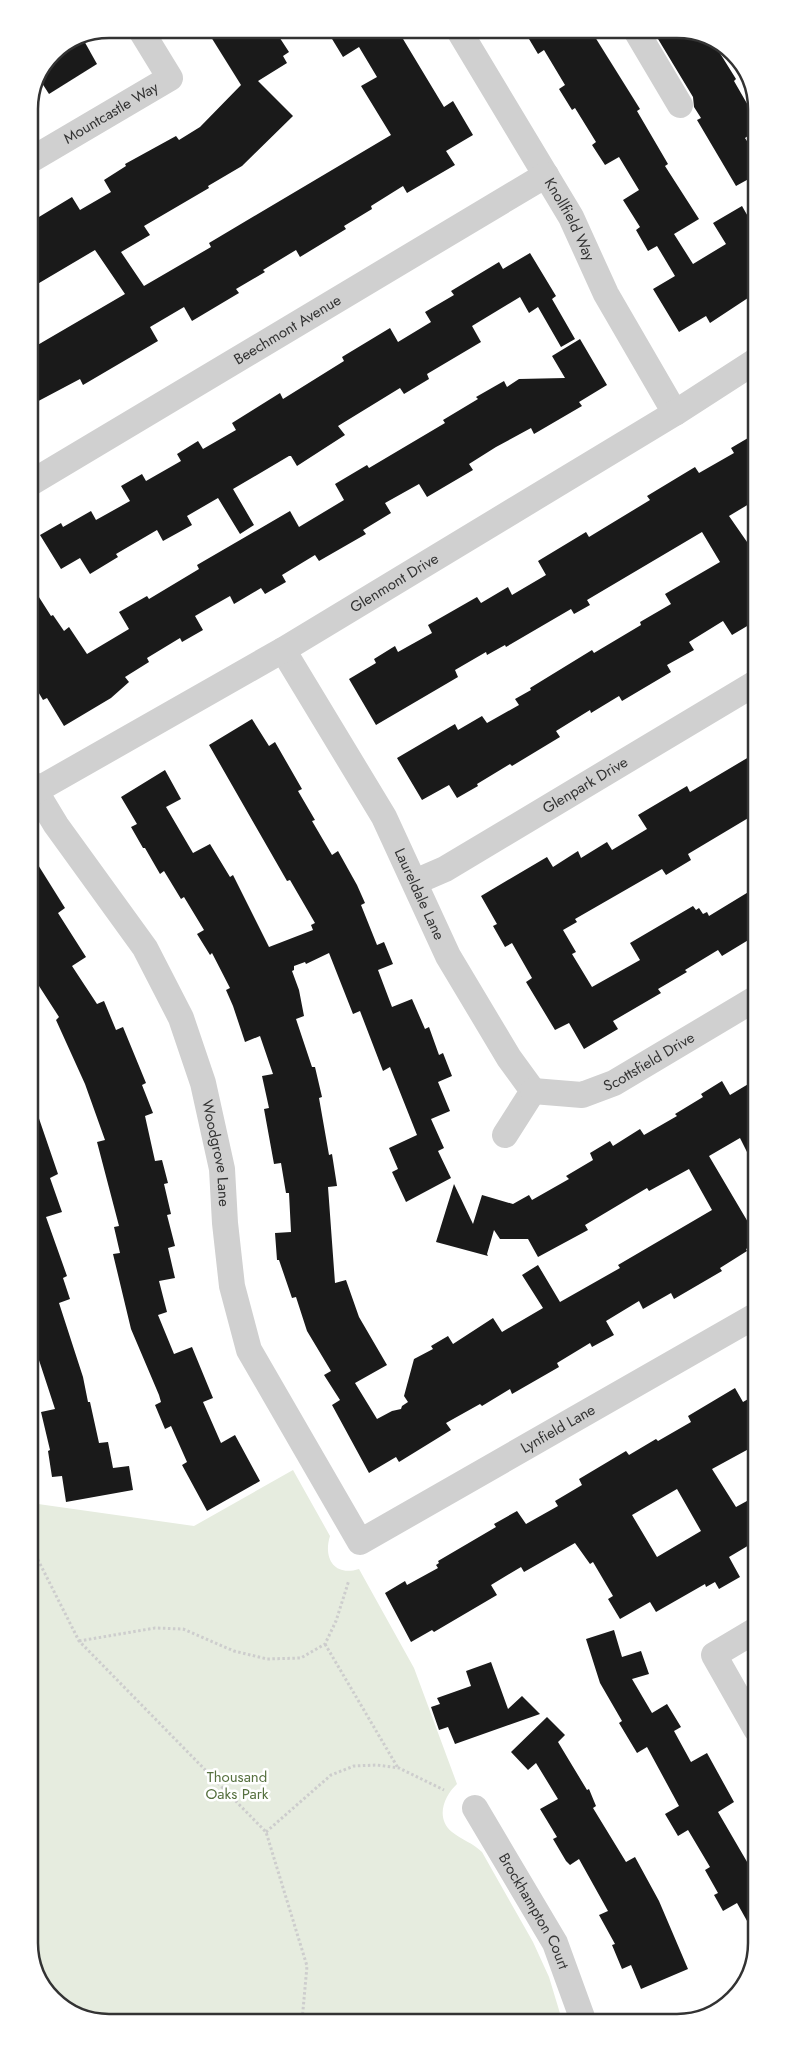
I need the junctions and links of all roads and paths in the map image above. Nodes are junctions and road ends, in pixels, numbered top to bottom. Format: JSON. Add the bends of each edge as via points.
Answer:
{"nodes":[{"id":1,"x":146,"y":38,"type":"edge"},
{"id":2,"x":463,"y":38,"type":"edge"},
{"id":3,"x":640,"y":38,"type":"edge"},
{"id":4,"x":680,"y":105,"type":"dead end"},
{"id":5,"x":38,"y":156,"type":"edge"},
{"id":6,"x":546,"y":175,"type":"junction"},
{"id":7,"x":748,"y":366,"type":"edge"},
{"id":8,"x":675,"y":413,"type":"junction"},
{"id":9,"x":38,"y":479,"type":"edge"},
{"id":10,"x":283,"y":650,"type":"junction"},
{"id":11,"x":748,"y":688,"type":"edge"},
{"id":12,"x":38,"y":786,"type":"edge"},
{"id":13,"x":38,"y":798,"type":"edge"},
{"id":14,"x":415,"y":882,"type":"junction"},
{"id":15,"x":748,"y":1003,"type":"edge"},
{"id":16,"x":533,"y":1091,"type":"junction"},
{"id":17,"x":505,"y":1136,"type":"dead end"},
{"id":18,"x":748,"y":1320,"type":"edge"},
{"id":19,"x":360,"y":1542,"type":"joint"},
{"id":20,"x":38,"y":1560,"type":"edge"},
{"id":21,"x":348,"y":1580,"type":"dead end"},
{"id":22,"x":748,"y":1635,"type":"edge"},
{"id":23,"x":79,"y":1641,"type":"junction"},
{"id":24,"x":325,"y":1644,"type":"junction"},
{"id":25,"x":748,"y":1715,"type":"edge"},
{"id":26,"x":399,"y":1768,"type":"junction"},
{"id":27,"x":444,"y":1790,"type":"dead end"},
{"id":28,"x":475,"y":1808,"type":"dead end"},
{"id":29,"x":266,"y":1832,"type":"junction"},
{"id":30,"x":303,"y":2013,"type":"edge"},
{"id":31,"x":581,"y":2014,"type":"edge"}],
"edges":[{"from":1,"to":5,"type":"street","name":"Mountcastle Way","via":[[170,78]]},
{"from":2,"to":6,"type":"street","name":"Knollfield Way"},
{"from":3,"to":4,"type":"street"},
{"from":6,"to":8,"type":"street","name":"Knollfield Way","via":[[571,217],[606,294]]},
{"from":6,"to":9,"type":"street","name":"Beechmont Avenue"},
{"from":7,"to":8,"type":"street","name":"Glenmont Drive"},
{"from":8,"to":10,"type":"street","name":"Glenmont Drive"},
{"from":10,"to":12,"type":"street","name":"Glenmont Drive"},
{"from":10,"to":14,"type":"street","name":"Laureldale Lane","via":[[384,817]]},
{"from":11,"to":14,"type":"street","name":"Glenpark Drive","via":[[446,868]]},
{"from":13,"to":19,"type":"street","name":"Woodgrove Lane","via":[[145,948],[181,1018],[203,1083],[222,1169],[232,1286],[249,1350]]},
{"from":14,"to":16,"type":"street","name":"Laureldale Lane","via":[[448,956],[509,1058]]},
{"from":15,"to":16,"type":"street","name":"Scottsfield Drive","via":[[614,1083],[582,1095]]},
{"from":16,"to":17,"type":"street"},
{"from":18,"to":19,"type":"street","name":"Lynfield Lane"},
{"from":20,"to":23,"type":"path"},
{"from":21,"to":24,"type":"path","via":[[336,1621]]},
{"from":22,"to":25,"type":"street","via":[[714,1655]]},
{"from":23,"to":24,"type":"path","via":[[155,1628],[183,1629],[234,1651],[267,1659],[301,1658]]},
{"from":23,"to":29,"type":"path"},
{"from":24,"to":26,"type":"path"},
{"from":26,"to":27,"type":"path"},
{"from":26,"to":29,"type":"path","via":[[354,1766],[331,1775]]},
{"from":28,"to":31,"type":"street","name":"Brockhampton Court","via":[[555,1943]]},
{"from":29,"to":30,"type":"path","via":[[307,1966]]}]}
